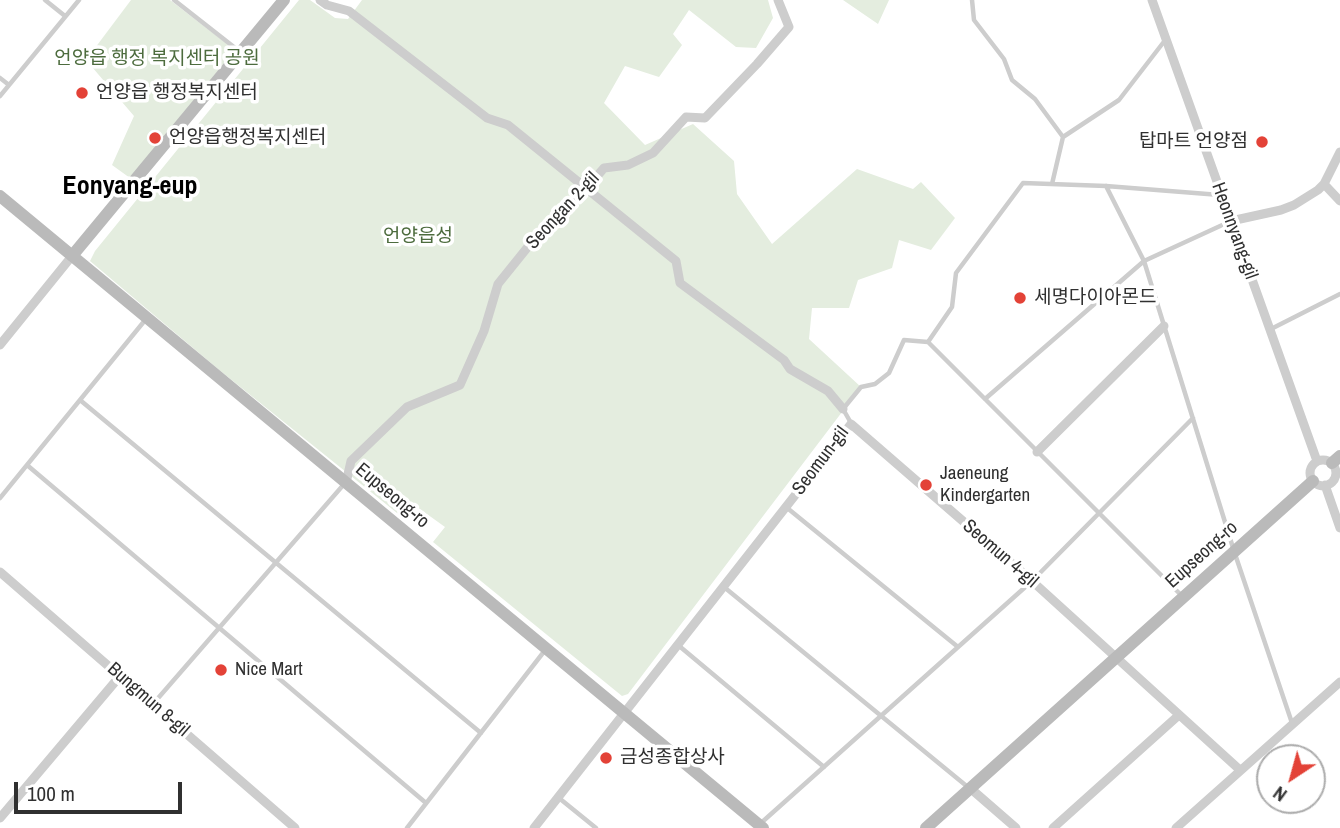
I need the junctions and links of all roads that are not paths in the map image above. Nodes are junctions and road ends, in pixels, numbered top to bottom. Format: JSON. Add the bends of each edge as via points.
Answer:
{"nodes":[{"id":1,"x":45,"y":0,"type":"edge"},
{"id":2,"x":79,"y":0,"type":"edge"},
{"id":3,"x":174,"y":0,"type":"edge"},
{"id":4,"x":284,"y":0,"type":"edge"},
{"id":5,"x":320,"y":0,"type":"edge"},
{"id":6,"x":778,"y":0,"type":"edge"},
{"id":7,"x":972,"y":0,"type":"edge"},
{"id":8,"x":1152,"y":0,"type":"edge"},
{"id":9,"x":65,"y":16,"type":"junction"},
{"id":10,"x":1166,"y":39,"type":"junction"},
{"id":11,"x":241,"y":52,"type":"junction"},
{"id":12,"x":0,"y":78,"type":"edge"},
{"id":13,"x":9,"y":85,"type":"junction"},
{"id":14,"x":0,"y":96,"type":"edge"},
{"id":15,"x":1063,"y":137,"type":"junction"},
{"id":16,"x":1340,"y":152,"type":"edge"},
{"id":17,"x":1052,"y":184,"type":"junction"},
{"id":18,"x":1324,"y":184,"type":"junction"},
{"id":19,"x":1106,"y":186,"type":"junction"},
{"id":20,"x":586,"y":188,"type":"junction"},
{"id":21,"x":1221,"y":195,"type":"junction"},
{"id":22,"x":0,"y":196,"type":"edge"},
{"id":23,"x":1340,"y":201,"type":"edge"},
{"id":24,"x":1231,"y":221,"type":"junction"},
{"id":25,"x":72,"y":256,"type":"junction"},
{"id":26,"x":1144,"y":261,"type":"junction"},
{"id":27,"x":1340,"y":294,"type":"edge"},
{"id":28,"x":147,"y":318,"type":"junction"},
{"id":29,"x":1164,"y":326,"type":"junction"},
{"id":30,"x":1269,"y":330,"type":"junction"},
{"id":31,"x":4,"y":332,"type":"edge"},
{"id":32,"x":928,"y":342,"type":"junction"},
{"id":33,"x":0,"y":345,"type":"edge"},
{"id":34,"x":985,"y":399,"type":"junction"},
{"id":35,"x":80,"y":400,"type":"junction"},
{"id":36,"x":843,"y":410,"type":"junction"},
{"id":37,"x":1193,"y":418,"type":"junction"},
{"id":38,"x":851,"y":424,"type":"junction"},
{"id":39,"x":1037,"y":452,"type":"junction"},
{"id":40,"x":1336,"y":460,"type":"edge"},
{"id":41,"x":1317,"y":461,"type":"junction"},
{"id":42,"x":27,"y":465,"type":"junction"},
{"id":43,"x":346,"y":483,"type":"junction"},
{"id":44,"x":1319,"y":483,"type":"junction"},
{"id":45,"x":0,"y":498,"type":"edge"},
{"id":46,"x":786,"y":507,"type":"junction"},
{"id":47,"x":1098,"y":514,"type":"junction"},
{"id":48,"x":1340,"y":528,"type":"edge"},
{"id":49,"x":1234,"y":551,"type":"junction"},
{"id":50,"x":276,"y":563,"type":"junction"},
{"id":51,"x":0,"y":572,"type":"edge"},
{"id":52,"x":1032,"y":581,"type":"junction"},
{"id":53,"x":723,"y":587,"type":"junction"},
{"id":54,"x":1183,"y":597,"type":"junction"},
{"id":55,"x":220,"y":628,"type":"junction"},
{"id":56,"x":678,"y":645,"type":"junction"},
{"id":57,"x":958,"y":647,"type":"junction"},
{"id":58,"x":546,"y":649,"type":"junction"},
{"id":59,"x":1116,"y":657,"type":"junction"},
{"id":60,"x":120,"y":676,"type":"junction"},
{"id":61,"x":1340,"y":682,"type":"edge"},
{"id":62,"x":153,"y":705,"type":"junction"},
{"id":63,"x":624,"y":713,"type":"junction"},
{"id":64,"x":881,"y":715,"type":"junction"},
{"id":65,"x":1180,"y":715,"type":"junction"},
{"id":66,"x":1292,"y":724,"type":"junction"},
{"id":67,"x":481,"y":733,"type":"junction"},
{"id":68,"x":824,"y":767,"type":"junction"},
{"id":69,"x":1240,"y":771,"type":"junction"},
{"id":70,"x":970,"y":788,"type":"junction"},
{"id":71,"x":558,"y":797,"type":"junction"},
{"id":72,"x":426,"y":803,"type":"junction"},
{"id":73,"x":0,"y":817,"type":"edge"},
{"id":74,"x":759,"y":827,"type":"edge"},
{"id":75,"x":295,"y":828,"type":"edge"},
{"id":76,"x":407,"y":828,"type":"edge"},
{"id":77,"x":534,"y":828,"type":"edge"},
{"id":78,"x":596,"y":828,"type":"edge"},
{"id":79,"x":926,"y":828,"type":"edge"},
{"id":80,"x":1016,"y":828,"type":"edge"},
{"id":81,"x":1053,"y":828,"type":"edge"},
{"id":82,"x":1177,"y":828,"type":"edge"}],
"edges":[{"from":1,"to":9,"type":"lane"},
{"from":2,"to":9,"type":"lane"},
{"from":3,"to":11,"type":"lane"},
{"from":4,"to":11,"type":"street"},
{"from":5,"to":20,"type":"street","via":[[349,11],[486,118],[508,125]]},
{"from":6,"to":20,"type":"street","name":"Seongan 2-gil","via":[[789,27],[705,118],[687,117],[653,153],[628,165],[604,167]]},
{"from":7,"to":15,"type":"lane","via":[[974,20],[1004,59],[1012,80],[1035,99]]},
{"from":8,"to":10,"type":"street","name":"Heonnyang-gil"},
{"from":9,"to":13,"type":"lane"},
{"from":10,"to":15,"type":"lane","via":[[1119,100]]},
{"from":10,"to":21,"type":"street","name":"Heonnyang-gil"},
{"from":11,"to":25,"type":"street"},
{"from":12,"to":13,"type":"lane"},
{"from":13,"to":14,"type":"lane"},
{"from":15,"to":17,"type":"lane"},
{"from":16,"to":18,"type":"street"},
{"from":17,"to":19,"type":"lane"},
{"from":17,"to":32,"type":"lane","via":[[1023,183],[956,273],[952,307]]},
{"from":18,"to":23,"type":"street"},
{"from":18,"to":24,"type":"street","via":[[1294,205]]},
{"from":19,"to":21,"type":"lane"},
{"from":19,"to":26,"type":"lane"},
{"from":20,"to":36,"type":"street","via":[[676,261],[680,283],[790,369],[828,391]]},
{"from":20,"to":43,"type":"street","name":"Seongan 2-gil","via":[[498,284],[460,385],[407,407],[351,461]]},
{"from":21,"to":24,"type":"street","name":"Heonnyang-gil"},
{"from":22,"to":25,"type":"street","name":"Eupseong-ro"},
{"from":24,"to":26,"type":"lane"},
{"from":24,"to":30,"type":"street","name":"Heonnyang-gil"},
{"from":25,"to":28,"type":"street","name":"Eupseong-ro"},
{"from":25,"to":31,"type":"street"},
{"from":26,"to":29,"type":"lane"},
{"from":26,"to":34,"type":"lane"},
{"from":27,"to":30,"type":"lane"},
{"from":28,"to":35,"type":"lane"},
{"from":28,"to":43,"type":"street","name":"Eupseong-ro"},
{"from":29,"to":37,"type":"lane"},
{"from":29,"to":39,"type":"street"},
{"from":30,"to":41,"type":"street","name":"Heonnyang-gil"},
{"from":31,"to":33,"type":"street"},
{"from":32,"to":34,"type":"lane"},
{"from":32,"to":36,"type":"lane","name":"Seomun-gil","via":[[904,340],[889,373],[875,384],[861,387]]},
{"from":34,"to":39,"type":"lane"},
{"from":35,"to":42,"type":"lane"},
{"from":35,"to":50,"type":"lane"},
{"from":36,"to":38,"type":"lane","name":"Seomun-gil"},
{"from":37,"to":47,"type":"lane"},
{"from":37,"to":49,"type":"lane"},
{"from":38,"to":46,"type":"street","name":"Seomun-gil"},
{"from":38,"to":52,"type":"street","name":"Seomun 4-gil"},
{"from":39,"to":47,"type":"lane"},
{"from":40,"to":41,"type":"street"},
{"from":40,"to":44,"type":"street","via":[[1331,483]]},
{"from":41,"to":44,"type":"street","via":[[1310,471]]},
{"from":42,"to":45,"type":"lane"},
{"from":42,"to":55,"type":"lane"},
{"from":43,"to":50,"type":"lane"},
{"from":43,"to":58,"type":"street","name":"Eupseong-ro"},
{"from":44,"to":48,"type":"street"},
{"from":44,"to":49,"type":"street","name":"Eupseong-ro"},
{"from":46,"to":53,"type":"street","name":"Seomun-gil"},
{"from":46,"to":57,"type":"lane"},
{"from":47,"to":52,"type":"lane"},
{"from":47,"to":54,"type":"lane"},
{"from":49,"to":54,"type":"street","name":"Eupseong-ro"},
{"from":49,"to":66,"type":"lane"},
{"from":50,"to":55,"type":"lane"},
{"from":50,"to":67,"type":"lane"},
{"from":51,"to":60,"type":"street","name":"Bungmun 8-gil"},
{"from":52,"to":57,"type":"lane"},
{"from":52,"to":59,"type":"street","name":"Seomun 4-gil"},
{"from":53,"to":56,"type":"street","name":"Seomun-gil"},
{"from":53,"to":64,"type":"lane"},
{"from":54,"to":59,"type":"street","name":"Eupseong-ro"},
{"from":55,"to":62,"type":"lane"},
{"from":55,"to":72,"type":"lane"},
{"from":56,"to":63,"type":"street","name":"Seomun-gil"},
{"from":56,"to":68,"type":"lane"},
{"from":57,"to":64,"type":"lane"},
{"from":58,"to":63,"type":"street","name":"Eupseong-ro"},
{"from":58,"to":67,"type":"lane"},
{"from":59,"to":65,"type":"street"},
{"from":59,"to":70,"type":"street","name":"Eupseong-ro"},
{"from":60,"to":62,"type":"street","name":"Bungmun 8-gil"},
{"from":60,"to":73,"type":"street"},
{"from":61,"to":66,"type":"street"},
{"from":62,"to":75,"type":"street","name":"Bungmun 8-gil"},
{"from":63,"to":71,"type":"street","name":"Seomun-gil"},
{"from":63,"to":74,"type":"street","name":"Eupseong-ro"},
{"from":64,"to":68,"type":"lane"},
{"from":64,"to":70,"type":"lane"},
{"from":65,"to":69,"type":"street"},
{"from":65,"to":81,"type":"street"},
{"from":66,"to":69,"type":"street"},
{"from":67,"to":72,"type":"lane"},
{"from":68,"to":74,"type":"lane"},
{"from":69,"to":82,"type":"street"},
{"from":70,"to":79,"type":"street","name":"Eupseong-ro"},
{"from":70,"to":80,"type":"street"},
{"from":71,"to":77,"type":"street","name":"Seomun-gil"},
{"from":71,"to":78,"type":"lane"},
{"from":72,"to":76,"type":"lane"}]}
